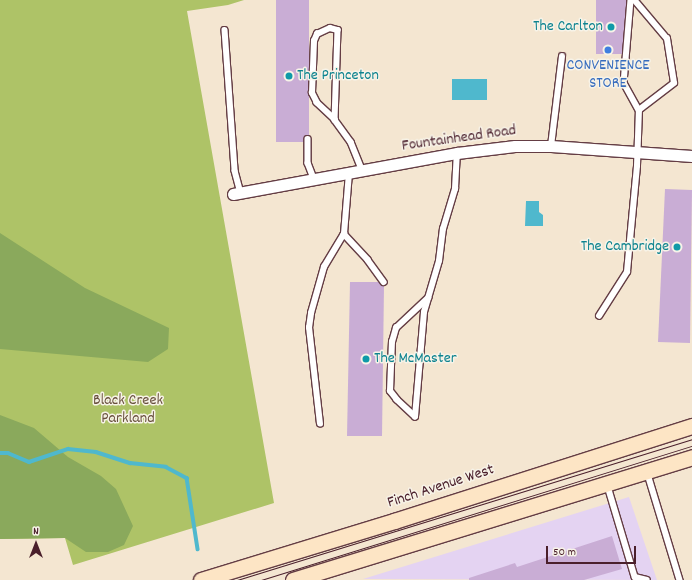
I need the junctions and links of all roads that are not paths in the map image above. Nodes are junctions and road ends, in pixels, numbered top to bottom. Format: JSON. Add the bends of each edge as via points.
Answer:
{"nodes":[{"id":1,"x":632,"y":0,"type":"edge"},
{"id":2,"x":225,"y":30,"type":"dead end"},
{"id":3,"x":562,"y":57,"type":"dead end"},
{"id":4,"x":639,"y":110,"type":"junction"},
{"id":5,"x":336,"y":120,"type":"junction"},
{"id":6,"x":308,"y":139,"type":"dead end"},
{"id":7,"x":551,"y":146,"type":"junction"},
{"id":8,"x":636,"y":152,"type":"junction"},
{"id":9,"x":457,"y":153,"type":"junction"},
{"id":10,"x":692,"y":156,"type":"edge"},
{"id":11,"x":363,"y":171,"type":"junction"},
{"id":12,"x":349,"y":173,"type":"junction"},
{"id":13,"x":314,"y":179,"type":"junction"},
{"id":14,"x":237,"y":194,"type":"joint"},
{"id":15,"x":344,"y":234,"type":"junction"},
{"id":16,"x":384,"y":282,"type":"dead end"},
{"id":17,"x":428,"y":297,"type":"junction"},
{"id":18,"x":599,"y":316,"type":"dead end"},
{"id":19,"x":320,"y":424,"type":"dead end"},
{"id":20,"x":692,"y":426,"type":"edge"},
{"id":21,"x":692,"y":457,"type":"edge"},
{"id":22,"x":647,"y":471,"type":"junction"},
{"id":23,"x":607,"y":483,"type":"junction"},
{"id":24,"x":633,"y":578,"type":"edge"},
{"id":25,"x":201,"y":580,"type":"edge"},
{"id":26,"x":293,"y":580,"type":"edge"},
{"id":27,"x":647,"y":580,"type":"edge"},
{"id":28,"x":680,"y":580,"type":"edge"}],
"edges":[{"from":1,"to":4,"type":"lane","via":[[624,83]]},
{"from":1,"to":4,"type":"lane","via":[[667,39],[674,83]]},
{"from":2,"to":14,"type":"lane"},
{"from":3,"to":7,"type":"lane"},
{"from":4,"to":8,"type":"lane"},
{"from":5,"to":5,"type":"lane","via":[[338,30],[330,28],[317,34],[314,41],[312,93],[317,103]]},
{"from":5,"to":11,"type":"lane","via":[[351,142]]},
{"from":6,"to":13,"type":"lane","via":[[308,163]]},
{"from":7,"to":8,"type":"street","name":"Fountainhead Road"},
{"from":7,"to":9,"type":"street","name":"Fountainhead Road","via":[[515,146]]},
{"from":8,"to":10,"type":"street","name":"Fountainhead Road"},
{"from":8,"to":18,"type":"lane","via":[[637,166],[626,272]]},
{"from":9,"to":11,"type":"street","name":"Fountainhead Road"},
{"from":9,"to":17,"type":"lane","via":[[454,189],[443,229],[439,261]]},
{"from":11,"to":12,"type":"street","name":"Fountainhead Road"},
{"from":12,"to":13,"type":"street","name":"Fountainhead Road"},
{"from":12,"to":15,"type":"lane"},
{"from":13,"to":14,"type":"street","name":"Fountainhead Road"},
{"from":15,"to":16,"type":"lane"},
{"from":15,"to":19,"type":"lane","via":[[324,267],[309,328]]},
{"from":17,"to":17,"type":"lane","via":[[424,312],[415,417],[390,391],[392,342],[396,328]]},
{"from":20,"to":25,"type":"main road","name":"Finch Avenue West"},
{"from":21,"to":22,"type":"main road"},
{"from":22,"to":23,"type":"main road"},
{"from":22,"to":28,"type":"lane"},
{"from":23,"to":24,"type":"lane"},
{"from":23,"to":26,"type":"main road"},
{"from":24,"to":27,"type":"lane"}]}
